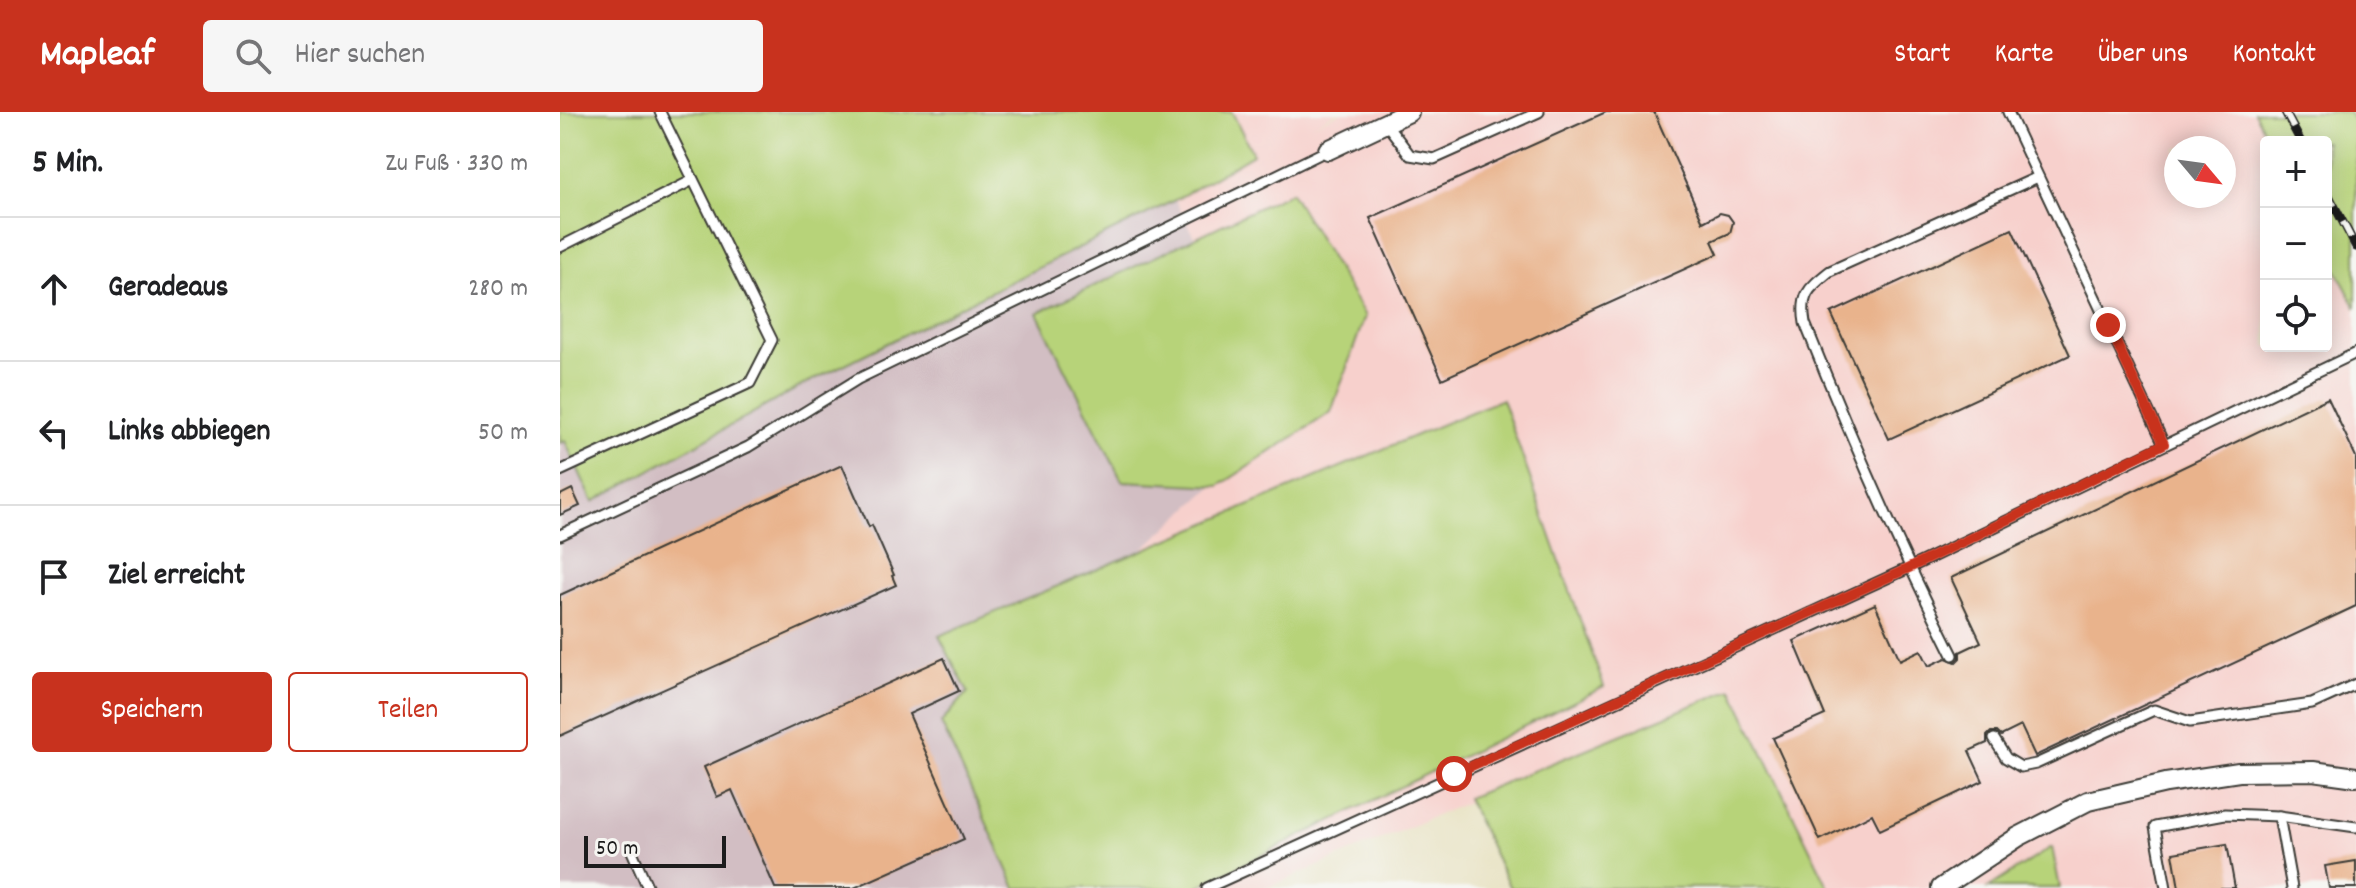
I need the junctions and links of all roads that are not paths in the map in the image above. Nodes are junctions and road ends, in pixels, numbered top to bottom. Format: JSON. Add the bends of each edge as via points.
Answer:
{"nodes":[{"id":1,"x":660,"y":112,"type":"edge"},
{"id":2,"x":1409,"y":112,"type":"edge"},
{"id":3,"x":1539,"y":112,"type":"edge"},
{"id":4,"x":2008,"y":112,"type":"edge"},
{"id":5,"x":1385,"y":122,"type":"junction"},
{"id":6,"x":1328,"y":150,"type":"joint"},
{"id":7,"x":2038,"y":177,"type":"junction"},
{"id":8,"x":693,"y":180,"type":"junction"},
{"id":9,"x":560,"y":247,"type":"edge"},
{"id":10,"x":2356,"y":353,"type":"edge"},
{"id":11,"x":2164,"y":444,"type":"junction"},
{"id":12,"x":560,"y":471,"type":"edge"},
{"id":13,"x":560,"y":535,"type":"edge"},
{"id":14,"x":1909,"y":568,"type":"junction"},
{"id":15,"x":1953,"y":655,"type":"dead end"},
{"id":16,"x":2356,"y":684,"type":"edge"},
{"id":17,"x":1994,"y":739,"type":"dead end"},
{"id":18,"x":2356,"y":777,"type":"edge"},
{"id":19,"x":2279,"y":816,"type":"junction"},
{"id":20,"x":2356,"y":827,"type":"edge"},
{"id":21,"x":631,"y":849,"type":"dead end"},
{"id":22,"x":648,"y":888,"type":"edge"},
{"id":23,"x":1207,"y":888,"type":"edge"},
{"id":24,"x":1941,"y":888,"type":"edge"},
{"id":25,"x":2166,"y":888,"type":"edge"},
{"id":26,"x":2292,"y":888,"type":"edge"}],
"edges":[{"from":1,"to":8,"type":"lane"},
{"from":2,"to":5,"type":"street"},
{"from":3,"to":5,"type":"lane","via":[[1434,159],[1410,155]]},
{"from":4,"to":7,"type":"lane"},
{"from":5,"to":6,"type":"street"},
{"from":6,"to":13,"type":"lane","via":[[858,379],[748,447]]},
{"from":7,"to":11,"type":"lane"},
{"from":7,"to":14,"type":"lane","via":[[1830,271],[1802,303],[1805,323]]},
{"from":8,"to":9,"type":"lane"},
{"from":8,"to":12,"type":"lane","via":[[772,340],[750,383]]},
{"from":10,"to":11,"type":"lane"},
{"from":11,"to":14,"type":"lane"},
{"from":14,"to":15,"type":"lane"},
{"from":14,"to":23,"type":"lane"},
{"from":16,"to":17,"type":"lane","via":[[2312,704],[2190,722],[2154,710],[2021,767],[2006,758]]},
{"from":18,"to":24,"type":"street","via":[[2313,771],[2239,772],[2088,801],[2018,837]]},
{"from":19,"to":20,"type":"lane"},
{"from":19,"to":25,"type":"lane","via":[[2225,814],[2155,827]]},
{"from":19,"to":26,"type":"lane"},
{"from":21,"to":22,"type":"lane"}]}
